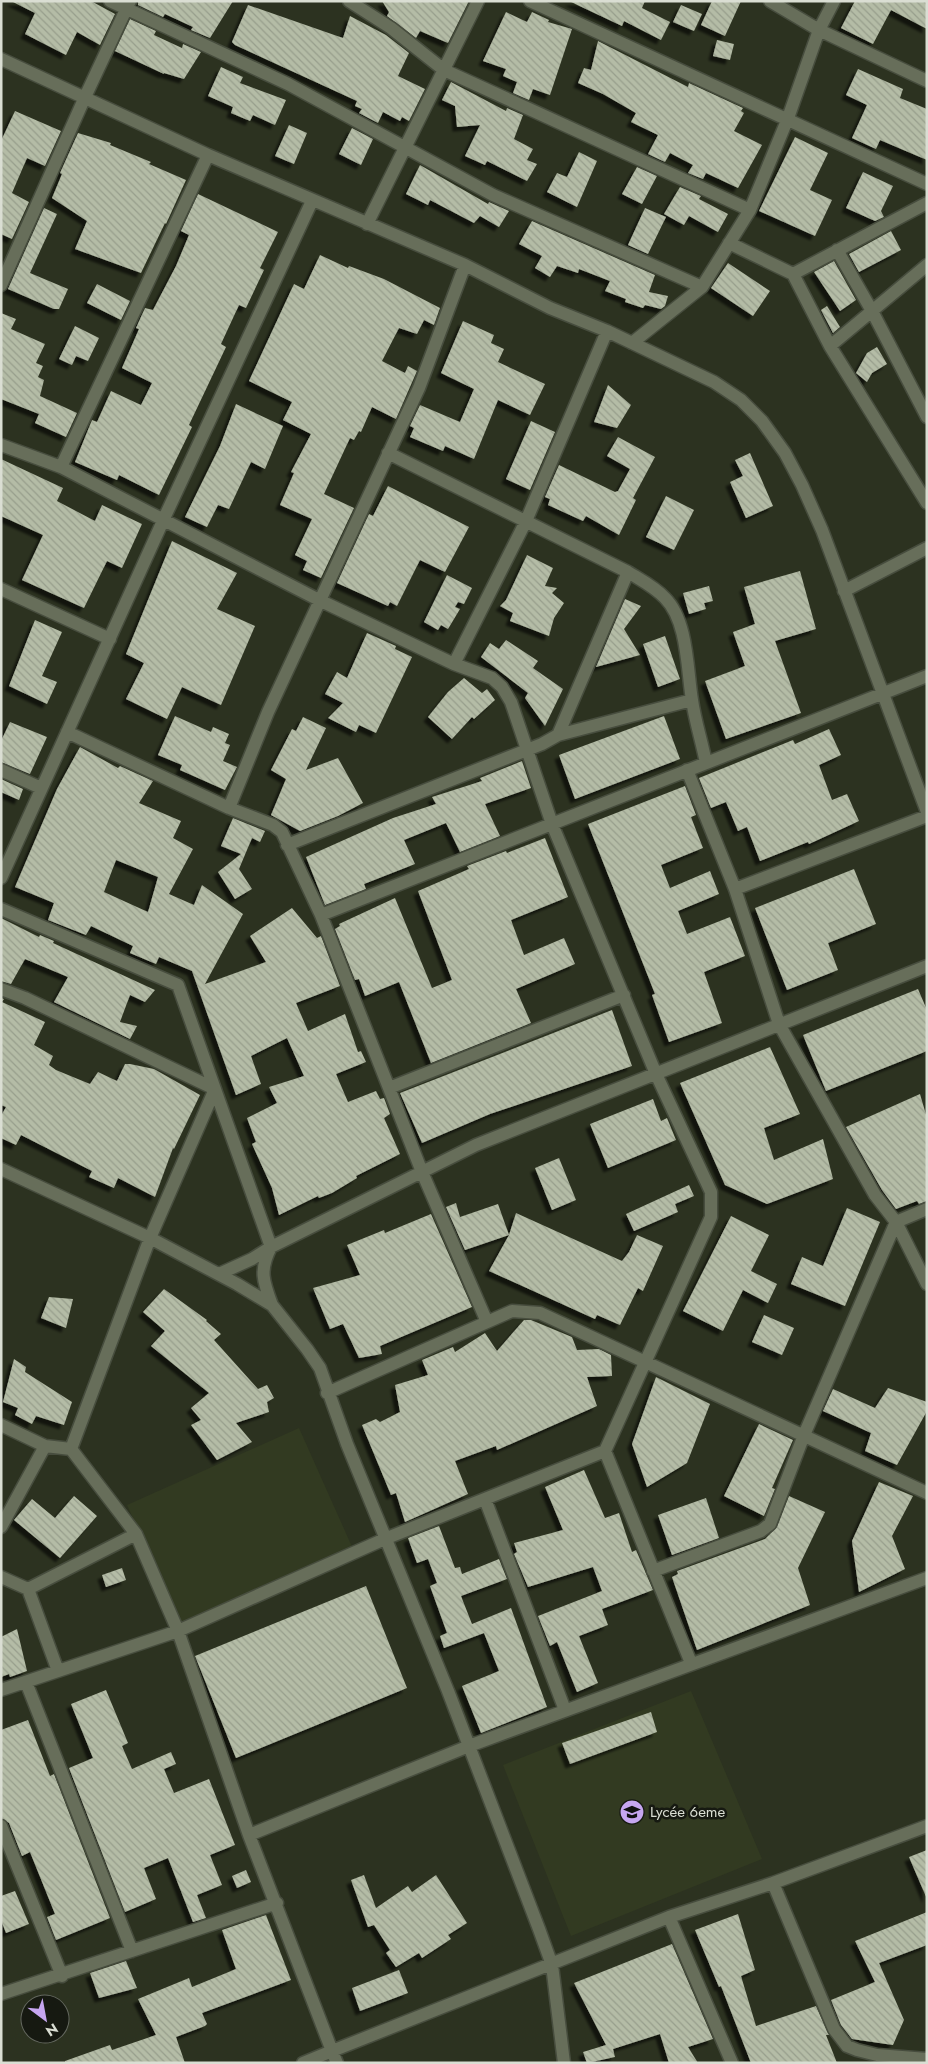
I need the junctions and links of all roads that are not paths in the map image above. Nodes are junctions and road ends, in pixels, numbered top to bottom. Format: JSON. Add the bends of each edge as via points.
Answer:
{"nodes":[{"id":1,"x":110,"y":1,"type":"edge"},
{"id":2,"x":349,"y":1,"type":"edge"},
{"id":3,"x":478,"y":1,"type":"edge"},
{"id":4,"x":530,"y":1,"type":"edge"},
{"id":5,"x":770,"y":1,"type":"edge"},
{"id":6,"x":834,"y":1,"type":"edge"},
{"id":7,"x":129,"y":5,"type":"edge"},
{"id":8,"x":819,"y":30,"type":"junction"},
{"id":9,"x":1,"y":60,"type":"edge"},
{"id":10,"x":444,"y":70,"type":"junction"},
{"id":11,"x":927,"y":81,"type":"edge"},
{"id":12,"x":85,"y":97,"type":"junction"},
{"id":13,"x":788,"y":118,"type":"junction"},
{"id":14,"x":405,"y":148,"type":"junction"},
{"id":15,"x":208,"y":155,"type":"junction"},
{"id":16,"x":927,"y":184,"type":"edge"},
{"id":17,"x":312,"y":201,"type":"junction"},
{"id":18,"x":927,"y":203,"type":"edge"},
{"id":19,"x":750,"y":210,"type":"junction"},
{"id":20,"x":366,"y":224,"type":"junction"},
{"id":21,"x":729,"y":244,"type":"junction"},
{"id":22,"x":838,"y":250,"type":"junction"},
{"id":23,"x":465,"y":265,"type":"junction"},
{"id":24,"x":927,"y":265,"type":"edge"},
{"id":25,"x":793,"y":274,"type":"junction"},
{"id":26,"x":1,"y":285,"type":"edge"},
{"id":27,"x":702,"y":287,"type":"junction"},
{"id":28,"x":872,"y":310,"type":"junction"},
{"id":29,"x":607,"y":331,"type":"junction"},
{"id":30,"x":632,"y":343,"type":"junction"},
{"id":31,"x":830,"y":346,"type":"junction"},
{"id":32,"x":927,"y":417,"type":"edge"},
{"id":33,"x":1,"y":445,"type":"edge"},
{"id":34,"x":388,"y":453,"type":"junction"},
{"id":35,"x":61,"y":467,"type":"junction"},
{"id":36,"x":927,"y":503,"type":"edge"},
{"id":37,"x":163,"y":521,"type":"junction"},
{"id":38,"x":526,"y":521,"type":"junction"},
{"id":39,"x":927,"y":548,"type":"edge"},
{"id":40,"x":628,"y":572,"type":"junction"},
{"id":41,"x":1,"y":589,"type":"edge"},
{"id":42,"x":844,"y":592,"type":"junction"},
{"id":43,"x":321,"y":601,"type":"junction"},
{"id":44,"x":110,"y":639,"type":"junction"},
{"id":45,"x":454,"y":664,"type":"junction"},
{"id":46,"x":927,"y":676,"type":"edge"},
{"id":47,"x":883,"y":695,"type":"junction"},
{"id":48,"x":692,"y":700,"type":"junction"},
{"id":49,"x":67,"y":732,"type":"junction"},
{"id":50,"x":558,"y":736,"type":"junction"},
{"id":51,"x":527,"y":748,"type":"junction"},
{"id":52,"x":706,"y":763,"type":"junction"},
{"id":53,"x":1,"y":770,"type":"edge"},
{"id":54,"x":687,"y":770,"type":"junction"},
{"id":55,"x":41,"y":788,"type":"junction"},
{"id":56,"x":229,"y":808,"type":"junction"},
{"id":57,"x":927,"y":812,"type":"edge"},
{"id":58,"x":927,"y":816,"type":"edge"},
{"id":59,"x":552,"y":824,"type":"junction"},
{"id":60,"x":287,"y":845,"type":"junction"},
{"id":61,"x":1,"y":878,"type":"edge"},
{"id":62,"x":735,"y":889,"type":"junction"},
{"id":63,"x":1,"y":909,"type":"edge"},
{"id":64,"x":321,"y":915,"type":"junction"},
{"id":65,"x":927,"y":966,"type":"edge"},
{"id":66,"x":1,"y":989,"type":"edge"},
{"id":67,"x":624,"y":996,"type":"junction"},
{"id":68,"x":780,"y":1024,"type":"junction"},
{"id":69,"x":656,"y":1074,"type":"junction"},
{"id":70,"x":389,"y":1088,"type":"junction"},
{"id":71,"x":215,"y":1089,"type":"junction"},
{"id":72,"x":1,"y":1169,"type":"edge"},
{"id":73,"x":422,"y":1172,"type":"junction"},
{"id":74,"x":927,"y":1209,"type":"edge"},
{"id":75,"x":896,"y":1222,"type":"junction"},
{"id":76,"x":150,"y":1238,"type":"junction"},
{"id":77,"x":271,"y":1246,"type":"junction"},
{"id":78,"x":219,"y":1274,"type":"junction"},
{"id":79,"x":927,"y":1284,"type":"edge"},
{"id":80,"x":272,"y":1304,"type":"junction"},
{"id":81,"x":487,"y":1322,"type":"junction"},
{"id":82,"x":645,"y":1363,"type":"junction"},
{"id":83,"x":327,"y":1393,"type":"junction"},
{"id":84,"x":1,"y":1425,"type":"edge"},
{"id":85,"x":804,"y":1435,"type":"junction"},
{"id":86,"x":45,"y":1446,"type":"junction"},
{"id":87,"x":72,"y":1449,"type":"junction"},
{"id":88,"x":605,"y":1451,"type":"junction"},
{"id":89,"x":927,"y":1493,"type":"edge"},
{"id":90,"x":485,"y":1499,"type":"junction"},
{"id":91,"x":1,"y":1526,"type":"edge"},
{"id":92,"x":136,"y":1534,"type":"junction"},
{"id":93,"x":387,"y":1538,"type":"junction"},
{"id":94,"x":653,"y":1571,"type":"junction"},
{"id":95,"x":1,"y":1577,"type":"edge"},
{"id":96,"x":927,"y":1578,"type":"edge"},
{"id":97,"x":28,"y":1589,"type":"junction"},
{"id":98,"x":178,"y":1631,"type":"junction"},
{"id":99,"x":691,"y":1663,"type":"junction"},
{"id":100,"x":58,"y":1671,"type":"junction"},
{"id":101,"x":26,"y":1682,"type":"junction"},
{"id":102,"x":1,"y":1690,"type":"edge"},
{"id":103,"x":565,"y":1710,"type":"junction"},
{"id":104,"x":469,"y":1746,"type":"junction"},
{"id":105,"x":1,"y":1826,"type":"edge"},
{"id":106,"x":927,"y":1826,"type":"edge"},
{"id":107,"x":249,"y":1835,"type":"junction"},
{"id":108,"x":773,"y":1883,"type":"junction"},
{"id":109,"x":276,"y":1903,"type":"junction"},
{"id":110,"x":669,"y":1917,"type":"junction"},
{"id":111,"x":132,"y":1951,"type":"junction"},
{"id":112,"x":552,"y":1965,"type":"junction"},
{"id":113,"x":62,"y":1976,"type":"junction"},
{"id":114,"x":1,"y":1994,"type":"edge"},
{"id":115,"x":335,"y":2057,"type":"edge"},
{"id":116,"x":877,"y":2059,"type":"edge"},
{"id":117,"x":927,"y":2059,"type":"edge"},
{"id":118,"x":303,"y":2063,"type":"edge"},
{"id":119,"x":564,"y":2063,"type":"edge"},
{"id":120,"x":732,"y":2063,"type":"edge"}],
"edges":[{"from":1,"to":7,"type":"street"},
{"from":2,"to":10,"type":"street","via":[[391,28]]},
{"from":3,"to":10,"type":"street"},
{"from":4,"to":13,"type":"street"},
{"from":5,"to":8,"type":"street"},
{"from":6,"to":8,"type":"street"},
{"from":7,"to":12,"type":"street"},
{"from":7,"to":14,"type":"street","via":[[288,84]]},
{"from":8,"to":11,"type":"street"},
{"from":8,"to":13,"type":"street"},
{"from":9,"to":12,"type":"street"},
{"from":10,"to":14,"type":"street"},
{"from":10,"to":19,"type":"street"},
{"from":12,"to":15,"type":"street"},
{"from":12,"to":26,"type":"street"},
{"from":13,"to":16,"type":"street"},
{"from":13,"to":19,"type":"street"},
{"from":14,"to":20,"type":"street"},
{"from":14,"to":27,"type":"street","via":[[518,207]]},
{"from":15,"to":17,"type":"street"},
{"from":15,"to":35,"type":"street"},
{"from":17,"to":20,"type":"street"},
{"from":17,"to":37,"type":"street"},
{"from":18,"to":22,"type":"street"},
{"from":19,"to":21,"type":"street"},
{"from":20,"to":23,"type":"street"},
{"from":21,"to":25,"type":"street"},
{"from":21,"to":27,"type":"street"},
{"from":22,"to":25,"type":"street"},
{"from":22,"to":28,"type":"street"},
{"from":23,"to":29,"type":"street","via":[[550,308]]},
{"from":23,"to":34,"type":"street","via":[[419,388]]},
{"from":24,"to":28,"type":"street"},
{"from":25,"to":31,"type":"street"},
{"from":27,"to":30,"type":"street"},
{"from":28,"to":31,"type":"street"},
{"from":28,"to":32,"type":"street"},
{"from":29,"to":30,"type":"street"},
{"from":29,"to":38,"type":"street"},
{"from":30,"to":42,"type":"street","via":[[714,382],[741,400],[762,422],[785,452],[802,485]]},
{"from":31,"to":36,"type":"street"},
{"from":33,"to":35,"type":"street"},
{"from":34,"to":38,"type":"street"},
{"from":34,"to":43,"type":"street"},
{"from":35,"to":37,"type":"street"},
{"from":37,"to":43,"type":"street"},
{"from":37,"to":44,"type":"street"},
{"from":38,"to":40,"type":"street"},
{"from":38,"to":45,"type":"street"},
{"from":39,"to":42,"type":"street"},
{"from":40,"to":48,"type":"street","via":[[667,600],[682,631]]},
{"from":40,"to":50,"type":"street"},
{"from":41,"to":44,"type":"street"},
{"from":42,"to":47,"type":"street"},
{"from":43,"to":45,"type":"street"},
{"from":43,"to":56,"type":"street","via":[[268,712]]},
{"from":44,"to":49,"type":"street"},
{"from":45,"to":51,"type":"street","via":[[492,678],[502,687],[511,702]]},
{"from":46,"to":47,"type":"street"},
{"from":47,"to":52,"type":"street","via":[[816,718]]},
{"from":47,"to":57,"type":"street"},
{"from":48,"to":50,"type":"street"},
{"from":48,"to":52,"type":"street"},
{"from":49,"to":55,"type":"street"},
{"from":49,"to":56,"type":"street"},
{"from":50,"to":51,"type":"street"},
{"from":51,"to":59,"type":"street"},
{"from":51,"to":60,"type":"street"},
{"from":52,"to":54,"type":"street"},
{"from":53,"to":55,"type":"street"},
{"from":54,"to":59,"type":"street"},
{"from":54,"to":62,"type":"street"},
{"from":55,"to":61,"type":"street"},
{"from":56,"to":60,"type":"street","via":[[273,825],[282,832]]},
{"from":58,"to":62,"type":"street"},
{"from":59,"to":64,"type":"street"},
{"from":59,"to":67,"type":"street"},
{"from":60,"to":64,"type":"street"},
{"from":62,"to":68,"type":"street"},
{"from":63,"to":71,"type":"street","via":[[178,985]]},
{"from":64,"to":70,"type":"street"},
{"from":65,"to":68,"type":"street"},
{"from":66,"to":71,"type":"street"},
{"from":67,"to":69,"type":"street"},
{"from":67,"to":70,"type":"street"},
{"from":68,"to":69,"type":"street"},
{"from":68,"to":75,"type":"street","via":[[875,1195]]},
{"from":69,"to":73,"type":"street","via":[[476,1145]]},
{"from":69,"to":82,"type":"street","via":[[711,1192],[712,1204],[711,1217]]},
{"from":70,"to":73,"type":"street"},
{"from":71,"to":76,"type":"street"},
{"from":71,"to":77,"type":"street"},
{"from":72,"to":76,"type":"street"},
{"from":73,"to":77,"type":"street"},
{"from":73,"to":81,"type":"street"},
{"from":74,"to":75,"type":"street"},
{"from":75,"to":79,"type":"street"},
{"from":75,"to":85,"type":"street"},
{"from":76,"to":78,"type":"street"},
{"from":76,"to":87,"type":"street"},
{"from":77,"to":78,"type":"street"},
{"from":77,"to":80,"type":"street","via":[[263,1263],[264,1285]]},
{"from":78,"to":80,"type":"street"},
{"from":80,"to":83,"type":"street","via":[[320,1368]]},
{"from":81,"to":82,"type":"street","via":[[512,1310],[540,1313]]},
{"from":81,"to":83,"type":"street"},
{"from":82,"to":85,"type":"street"},
{"from":82,"to":88,"type":"street"},
{"from":83,"to":93,"type":"street"},
{"from":84,"to":86,"type":"street"},
{"from":85,"to":89,"type":"street"},
{"from":85,"to":94,"type":"street","via":[[770,1524],[761,1531]]},
{"from":86,"to":87,"type":"street"},
{"from":86,"to":91,"type":"street"},
{"from":87,"to":92,"type":"street"},
{"from":88,"to":90,"type":"street"},
{"from":88,"to":94,"type":"street"},
{"from":90,"to":93,"type":"street"},
{"from":90,"to":103,"type":"street"},
{"from":92,"to":97,"type":"street"},
{"from":92,"to":98,"type":"street"},
{"from":93,"to":98,"type":"street"},
{"from":93,"to":104,"type":"street"},
{"from":94,"to":99,"type":"street"},
{"from":95,"to":97,"type":"street"},
{"from":96,"to":99,"type":"street"},
{"from":97,"to":100,"type":"street"},
{"from":98,"to":100,"type":"street"},
{"from":98,"to":107,"type":"street"},
{"from":99,"to":103,"type":"street"},
{"from":100,"to":101,"type":"street"},
{"from":101,"to":102,"type":"street"},
{"from":101,"to":111,"type":"street"},
{"from":103,"to":104,"type":"street"},
{"from":104,"to":107,"type":"street"},
{"from":104,"to":112,"type":"street"},
{"from":105,"to":113,"type":"street"},
{"from":106,"to":108,"type":"street"},
{"from":107,"to":109,"type":"street"},
{"from":108,"to":110,"type":"street"},
{"from":108,"to":116,"type":"street","via":[[834,2029],[847,2046]]},
{"from":109,"to":111,"type":"street"},
{"from":109,"to":115,"type":"street"},
{"from":110,"to":112,"type":"street"},
{"from":110,"to":120,"type":"street"},
{"from":111,"to":113,"type":"street"},
{"from":112,"to":115,"type":"street"},
{"from":112,"to":119,"type":"street"},
{"from":113,"to":114,"type":"street"},
{"from":115,"to":118,"type":"street"},
{"from":116,"to":117,"type":"street"}]}
